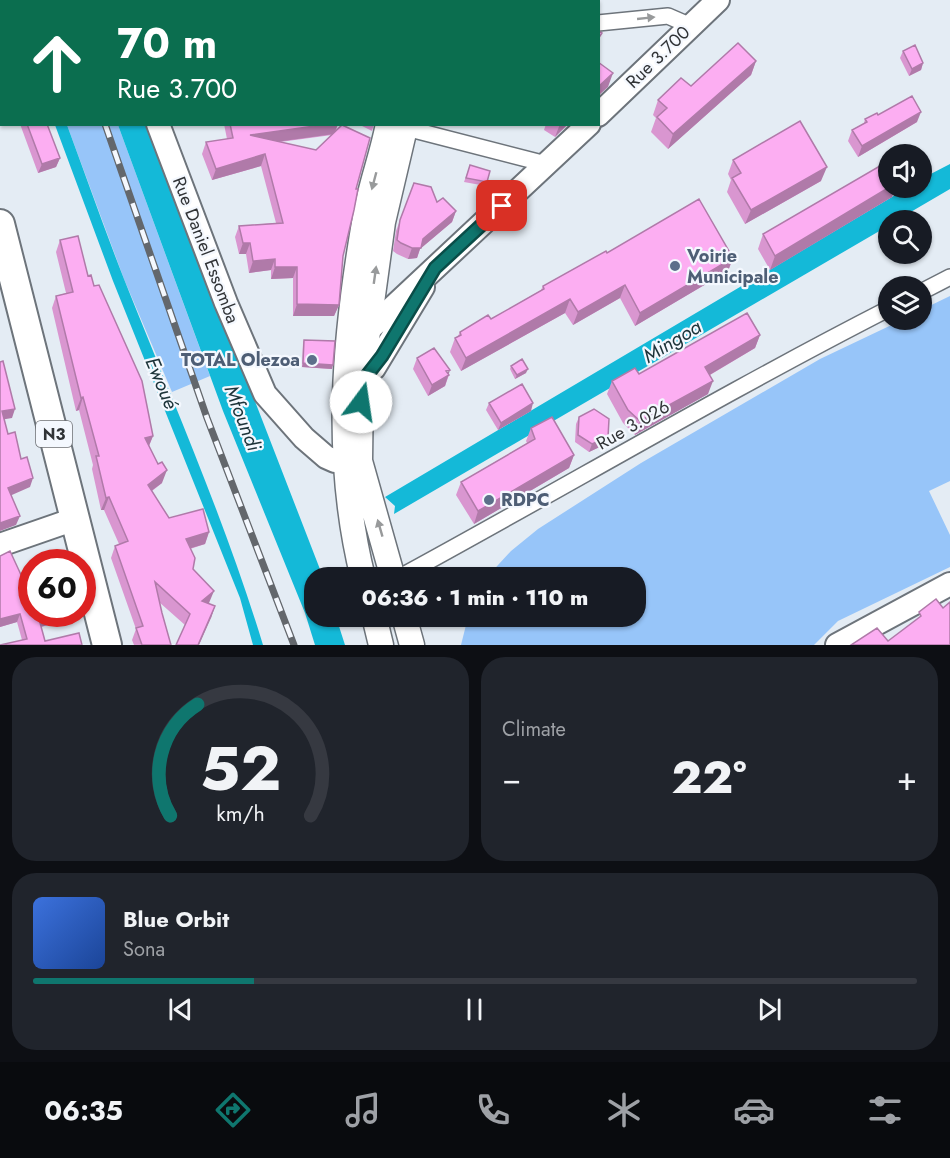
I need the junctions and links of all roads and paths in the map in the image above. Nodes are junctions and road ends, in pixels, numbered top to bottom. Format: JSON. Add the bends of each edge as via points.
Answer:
{"nodes":[{"id":1,"x":718,"y":0,"type":"edge"},
{"id":2,"x":600,"y":23,"type":"edge"},
{"id":3,"x":691,"y":26,"type":"junction"},
{"id":4,"x":600,"y":113,"type":"edge"},
{"id":5,"x":159,"y":126,"type":"edge"},
{"id":6,"x":587,"y":126,"type":"edge"},
{"id":7,"x":391,"y":132,"type":"edge"},
{"id":8,"x":546,"y":164,"type":"junction"},
{"id":9,"x":0,"y":224,"type":"edge"},
{"id":10,"x":435,"y":268,"type":"junction"},
{"id":11,"x":950,"y":277,"type":"edge"},
{"id":12,"x":932,"y":286,"type":"edge"},
{"id":13,"x":878,"y":314,"type":"edge"},
{"id":14,"x":367,"y":332,"type":"junction"},
{"id":15,"x":347,"y":348,"type":"junction"},
{"id":16,"x":352,"y":387,"type":"junction"},
{"id":17,"x":354,"y":470,"type":"junction"},
{"id":18,"x":75,"y":519,"type":"junction"},
{"id":19,"x":0,"y":545,"type":"edge"},
{"id":20,"x":360,"y":567,"type":"edge"},
{"id":21,"x":389,"y":567,"type":"edge"},
{"id":22,"x":419,"y":567,"type":"edge"},
{"id":23,"x":950,"y":584,"type":"edge"},
{"id":24,"x":377,"y":627,"type":"edge"},
{"id":25,"x":407,"y":627,"type":"edge"},
{"id":26,"x":106,"y":645,"type":"edge"},
{"id":27,"x":381,"y":645,"type":"edge"},
{"id":28,"x":412,"y":645,"type":"edge"},
{"id":29,"x":837,"y":645,"type":"edge"}],
"edges":[{"from":1,"to":3,"type":"main road","name":"Rue 3.700"},
{"from":2,"to":3,"type":"street","one_way":true,"via":[[668,16]]},
{"from":3,"to":4,"type":"main road","name":"Rue 3.700"},
{"from":5,"to":17,"type":"main road","name":"Rue Daniel Essomba","via":[[265,394],[315,449]]},
{"from":6,"to":8,"type":"main road"},
{"from":7,"to":8,"type":"street"},
{"from":14,"to":7,"type":"main road","one_way":true},
{"from":7,"to":15,"type":"main road","one_way":true,"via":[[365,215]]},
{"from":8,"to":10,"type":"main road"},
{"from":9,"to":18,"type":"highway","number":"N3"},
{"from":10,"to":14,"type":"main road"},
{"from":10,"to":16,"type":"main road","via":[[382,356]]},
{"from":11,"to":12,"type":"street"},
{"from":13,"to":22,"type":"street","name":"Rue 3.026"},
{"from":14,"to":15,"type":"main road"},
{"from":14,"to":16,"type":"main road"},
{"from":15,"to":16,"type":"main road"},
{"from":16,"to":17,"type":"main road"},
{"from":17,"to":20,"type":"main road","via":[[352,531]]},
{"from":21,"to":17,"type":"main road","one_way":true},
{"from":18,"to":19,"type":"main road"},
{"from":18,"to":26,"type":"highway","number":"N3"},
{"from":23,"to":29,"type":"main road"},
{"from":24,"to":27,"type":"main road"},
{"from":25,"to":28,"type":"main road"}]}
